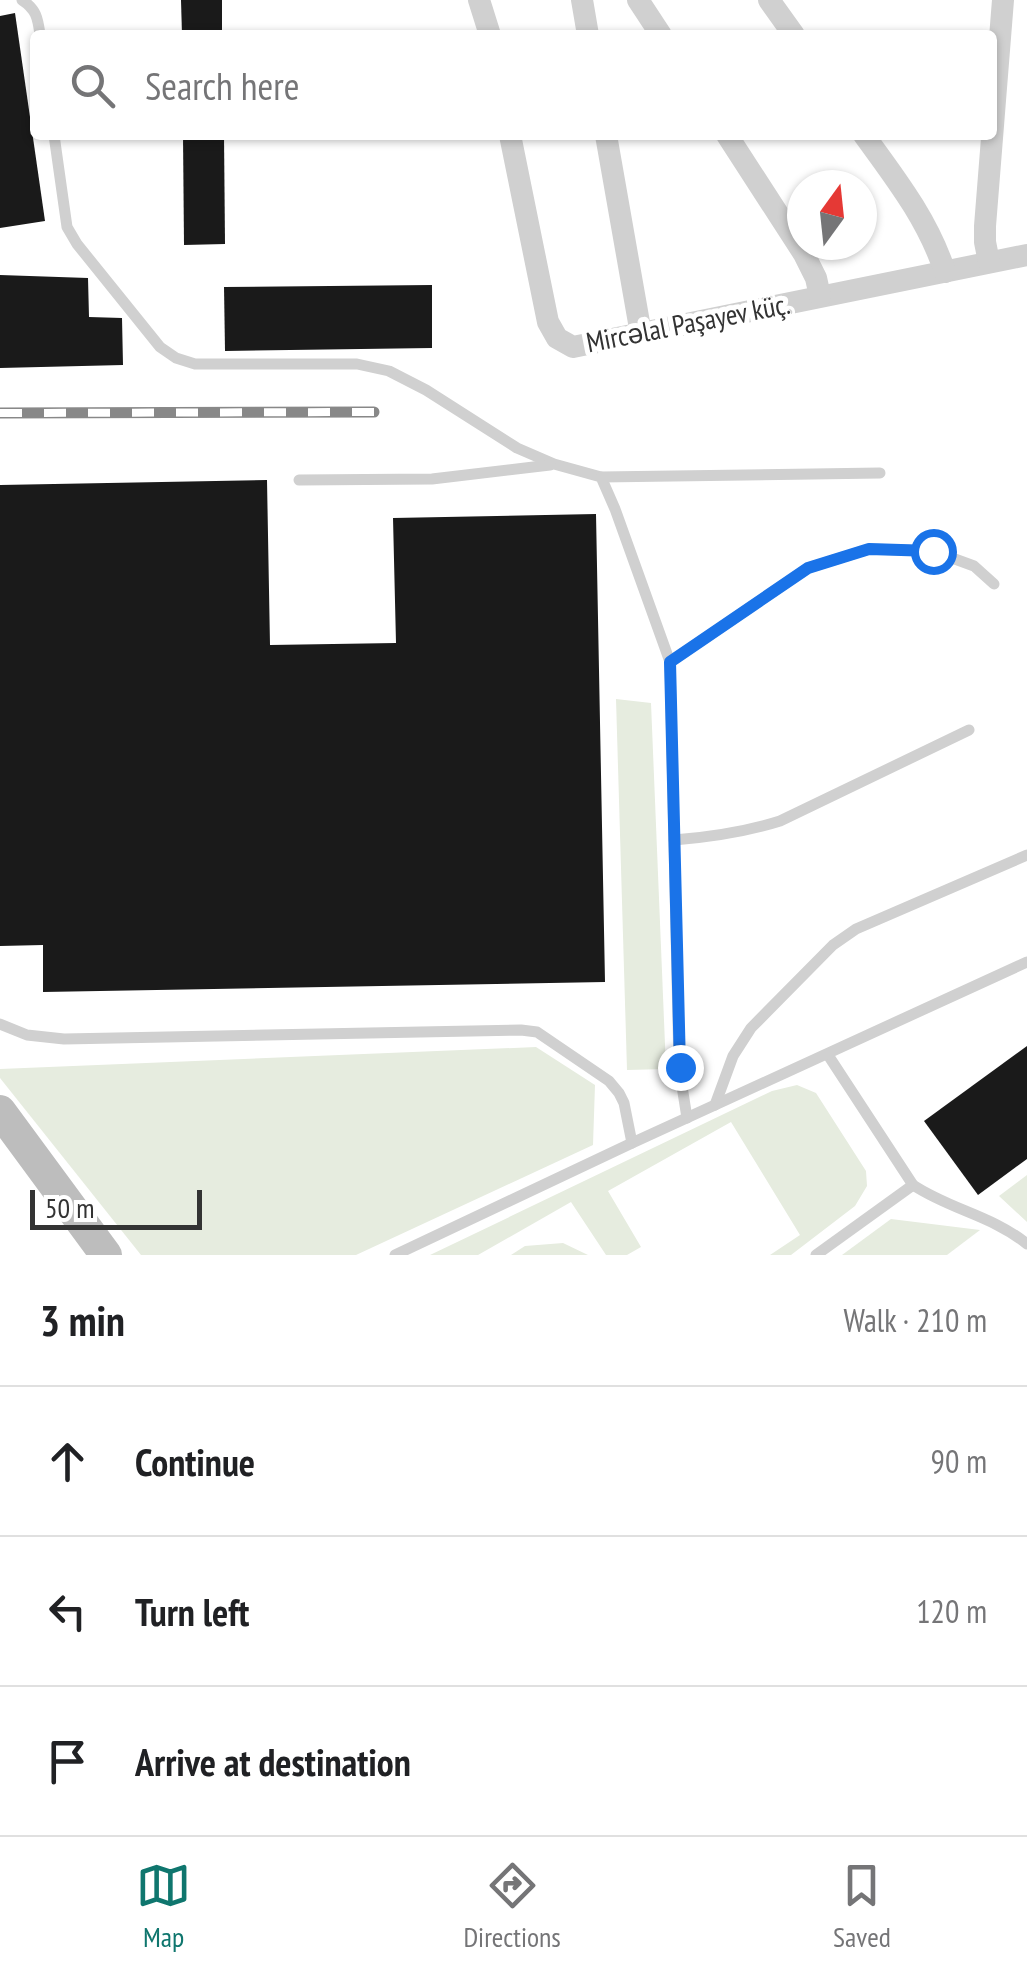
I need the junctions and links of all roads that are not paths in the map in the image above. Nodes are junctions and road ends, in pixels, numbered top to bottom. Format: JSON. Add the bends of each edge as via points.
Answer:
{"nodes":[{"id":1,"x":22,"y":0,"type":"edge"},
{"id":2,"x":478,"y":0,"type":"edge"},
{"id":3,"x":582,"y":0,"type":"edge"},
{"id":4,"x":638,"y":0,"type":"edge"},
{"id":5,"x":770,"y":0,"type":"edge"},
{"id":6,"x":1003,"y":0,"type":"edge"},
{"id":7,"x":39,"y":30,"type":"edge"},
{"id":8,"x":489,"y":30,"type":"edge"},
{"id":9,"x":587,"y":30,"type":"edge"},
{"id":10,"x":659,"y":30,"type":"edge"},
{"id":11,"x":791,"y":30,"type":"edge"},
{"id":12,"x":997,"y":75,"type":"edge"},
{"id":13,"x":55,"y":140,"type":"edge"},
{"id":14,"x":511,"y":140,"type":"edge"},
{"id":15,"x":607,"y":140,"type":"edge"},
{"id":16,"x":730,"y":140,"type":"edge"},
{"id":17,"x":868,"y":140,"type":"edge"},
{"id":18,"x":992,"y":140,"type":"edge"},
{"id":19,"x":1027,"y":255,"type":"edge"},
{"id":20,"x":989,"y":262,"type":"junction"},
{"id":21,"x":945,"y":272,"type":"junction"},
{"id":22,"x":820,"y":296,"type":"junction"},
{"id":23,"x":641,"y":334,"type":"junction"},
{"id":24,"x":554,"y":464,"type":"junction"},
{"id":25,"x":880,"y":473,"type":"dead end"},
{"id":26,"x":600,"y":476,"type":"junction"},
{"id":27,"x":299,"y":480,"type":"dead end"},
{"id":28,"x":994,"y":584,"type":"dead end"},
{"id":29,"x":670,"y":662,"type":"junction"},
{"id":30,"x":969,"y":730,"type":"dead end"},
{"id":31,"x":674,"y":840,"type":"junction"},
{"id":32,"x":1027,"y":855,"type":"edge"},
{"id":33,"x":1027,"y":962,"type":"edge"},
{"id":34,"x":0,"y":1024,"type":"edge"},
{"id":35,"x":828,"y":1055,"type":"junction"},
{"id":36,"x":715,"y":1106,"type":"junction"},
{"id":37,"x":0,"y":1111,"type":"edge"},
{"id":38,"x":688,"y":1118,"type":"junction"},
{"id":39,"x":632,"y":1143,"type":"junction"},
{"id":40,"x":914,"y":1185,"type":"junction"},
{"id":41,"x":1027,"y":1244,"type":"edge"},
{"id":42,"x":106,"y":1255,"type":"edge"},
{"id":43,"x":395,"y":1255,"type":"edge"},
{"id":44,"x":816,"y":1255,"type":"edge"}],
"edges":[{"from":1,"to":7,"type":"lane","via":[[38,16]]},
{"from":2,"to":8,"type":"street"},
{"from":3,"to":9,"type":"street"},
{"from":4,"to":10,"type":"street"},
{"from":5,"to":11,"type":"street"},
{"from":6,"to":12,"type":"street"},
{"from":13,"to":24,"type":"lane","via":[[66,226],[76,244],[176,358],[390,371]]},
{"from":14,"to":23,"type":"street","name":"Mircəlal Paşayev küç.","via":[[556,338],[574,347]]},
{"from":15,"to":23,"type":"street"},
{"from":16,"to":22,"type":"street","via":[[804,254]]},
{"from":17,"to":21,"type":"street","via":[[921,216]]},
{"from":18,"to":20,"type":"street"},
{"from":19,"to":20,"type":"street","name":"Mircəlal Paşayev küç."},
{"from":20,"to":21,"type":"street","name":"Mircəlal Paşayev küç."},
{"from":21,"to":22,"type":"street","name":"Mircəlal Paşayev küç."},
{"from":22,"to":23,"type":"street","name":"Mircəlal Paşayev küç."},
{"from":24,"to":26,"type":"lane"},
{"from":24,"to":27,"type":"lane","via":[[432,480]]},
{"from":25,"to":26,"type":"lane"},
{"from":26,"to":29,"type":"lane"},
{"from":28,"to":29,"type":"lane","via":[[974,566],[933,551],[869,549],[808,568]]},
{"from":29,"to":31,"type":"lane"},
{"from":30,"to":31,"type":"lane","via":[[780,821]]},
{"from":31,"to":38,"type":"lane","via":[[680,1067]]},
{"from":32,"to":36,"type":"lane","via":[[833,944],[752,1028],[733,1056]]},
{"from":33,"to":35,"type":"lane"},
{"from":34,"to":39,"type":"lane","via":[[64,1039],[537,1032],[620,1093]]},
{"from":35,"to":36,"type":"lane"},
{"from":35,"to":40,"type":"lane"},
{"from":36,"to":38,"type":"lane"},
{"from":37,"to":42,"type":"street"},
{"from":38,"to":39,"type":"lane"},
{"from":39,"to":43,"type":"lane"},
{"from":40,"to":41,"type":"lane","via":[[999,1223]]},
{"from":40,"to":44,"type":"lane"}]}
